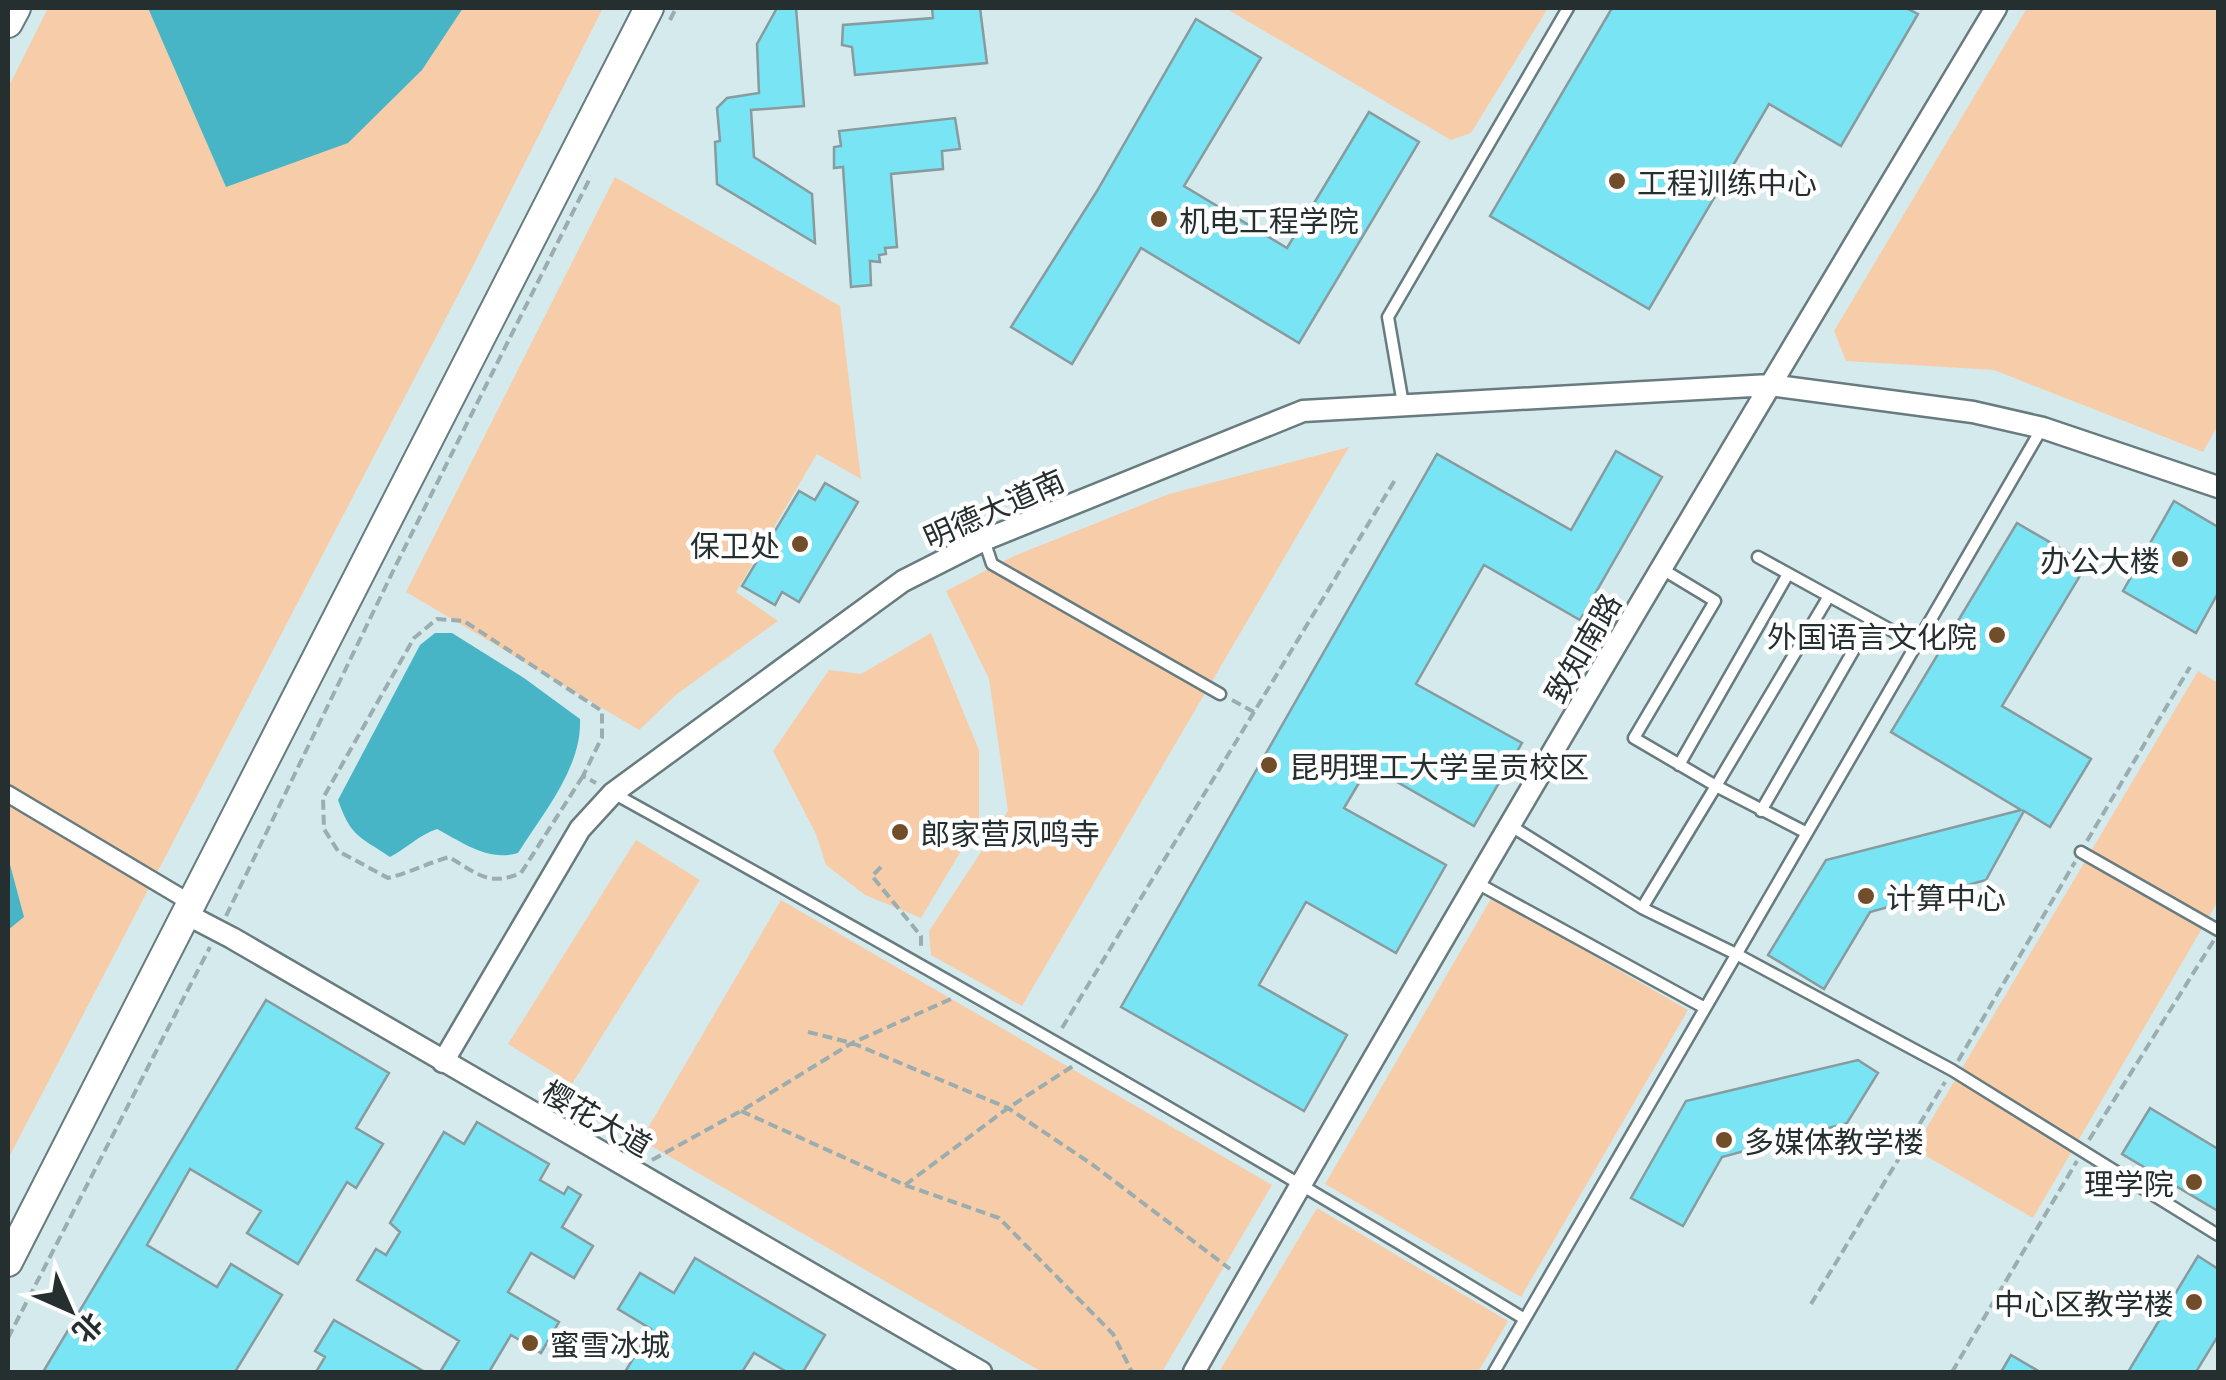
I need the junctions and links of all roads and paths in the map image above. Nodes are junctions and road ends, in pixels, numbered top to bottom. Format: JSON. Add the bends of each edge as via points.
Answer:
{"nodes":[{"id":1,"x":16,"y":8,"type":"edge"},
{"id":2,"x":676,"y":8,"type":"edge"},
{"id":3,"x":1568,"y":8,"type":"edge"},
{"id":4,"x":1996,"y":8,"type":"edge"},
{"id":5,"x":658,"y":16,"type":"edge"},
{"id":6,"x":8,"y":23,"type":"edge"},
{"id":7,"x":596,"y":164,"type":"dead end"},
{"id":8,"x":1770,"y":385,"type":"junction"},
{"id":9,"x":1404,"y":405,"type":"junction"},
{"id":10,"x":2043,"y":428,"type":"junction"},
{"id":11,"x":1395,"y":480,"type":"dead end"},
{"id":12,"x":2218,"y":487,"type":"edge"},
{"id":13,"x":984,"y":540,"type":"junction"},
{"id":14,"x":1758,"y":558,"type":"dead end"},
{"id":15,"x":1662,"y":569,"type":"junction"},
{"id":16,"x":1788,"y":574,"type":"junction"},
{"id":17,"x":1829,"y":596,"type":"junction"},
{"id":18,"x":1871,"y":620,"type":"junction"},
{"id":19,"x":1918,"y":645,"type":"junction"},
{"id":20,"x":2190,"y":667,"type":"dead end"},
{"id":21,"x":1220,"y":694,"type":"joint"},
{"id":22,"x":1254,"y":712,"type":"junction"},
{"id":23,"x":1679,"y":764,"type":"junction"},
{"id":24,"x":583,"y":776,"type":"junction"},
{"id":25,"x":1716,"y":786,"type":"junction"},
{"id":26,"x":613,"y":792,"type":"junction"},
{"id":27,"x":8,"y":794,"type":"edge"},
{"id":28,"x":1762,"y":811,"type":"junction"},
{"id":29,"x":1511,"y":826,"type":"junction"},
{"id":30,"x":1807,"y":833,"type":"junction"},
{"id":31,"x":2081,"y":852,"type":"junction"},
{"id":32,"x":881,"y":867,"type":"dead end"},
{"id":33,"x":1477,"y":883,"type":"junction"},
{"id":34,"x":188,"y":908,"type":"junction"},
{"id":35,"x":1642,"y":908,"type":"junction"},
{"id":36,"x":2218,"y":930,"type":"edge"},
{"id":37,"x":218,"y":932,"type":"junction"},
{"id":38,"x":1738,"y":954,"type":"junction"},
{"id":39,"x":921,"y":963,"type":"junction"},
{"id":40,"x":969,"y":991,"type":"junction"},
{"id":41,"x":1705,"y":1008,"type":"junction"},
{"id":42,"x":808,"y":1032,"type":"dead end"},
{"id":43,"x":1054,"y":1041,"type":"junction"},
{"id":44,"x":852,"y":1043,"type":"junction"},
{"id":45,"x":1085,"y":1058,"type":"junction"},
{"id":46,"x":443,"y":1062,"type":"junction"},
{"id":47,"x":1952,"y":1070,"type":"junction"},
{"id":48,"x":1008,"y":1108,"type":"junction"},
{"id":49,"x":741,"y":1111,"type":"junction"},
{"id":50,"x":632,"y":1171,"type":"junction"},
{"id":51,"x":1301,"y":1183,"type":"junction"},
{"id":52,"x":906,"y":1185,"type":"junction"},
{"id":53,"x":2218,"y":1235,"type":"edge"},
{"id":54,"x":8,"y":1262,"type":"edge"},
{"id":55,"x":1246,"y":1281,"type":"junction"},
{"id":56,"x":1810,"y":1304,"type":"dead end"},
{"id":57,"x":1523,"y":1318,"type":"junction"},
{"id":58,"x":8,"y":1338,"type":"edge"},
{"id":59,"x":981,"y":1372,"type":"edge"},
{"id":60,"x":1132,"y":1372,"type":"edge"},
{"id":61,"x":1194,"y":1372,"type":"edge"},
{"id":62,"x":1494,"y":1372,"type":"edge"}],
"edges":[{"from":1,"to":6,"type":"street"},
{"from":2,"to":5,"type":"path"},
{"from":3,"to":9,"type":"lane","via":[[1388,317]]},
{"from":4,"to":8,"type":"street","name":"致知南路"},
{"from":5,"to":34,"type":"street"},
{"from":7,"to":37,"type":"path"},
{"from":8,"to":9,"type":"street","name":"明德大道南"},
{"from":8,"to":10,"type":"street","name":"明德大道南"},
{"from":8,"to":15,"type":"street","name":"致知南路"},
{"from":9,"to":13,"type":"street","name":"明德大道南","via":[[1303,411]]},
{"from":10,"to":12,"type":"street","name":"明德大道南"},
{"from":10,"to":19,"type":"lane"},
{"from":11,"to":22,"type":"path"},
{"from":13,"to":21,"type":"lane","via":[[992,564]]},
{"from":13,"to":26,"type":"street","name":"明德大道南","via":[[903,580]]},
{"from":14,"to":16,"type":"lane"},
{"from":15,"to":23,"type":"lane","via":[[1716,601],[1634,738]]},
{"from":15,"to":29,"type":"street","name":"致知南路"},
{"from":16,"to":17,"type":"lane"},
{"from":16,"to":23,"type":"lane"},
{"from":17,"to":18,"type":"lane"},
{"from":17,"to":25,"type":"lane"},
{"from":18,"to":19,"type":"lane"},
{"from":18,"to":28,"type":"lane"},
{"from":19,"to":30,"type":"lane"},
{"from":20,"to":31,"type":"path"},
{"from":21,"to":22,"type":"path"},
{"from":22,"to":43,"type":"path"},
{"from":23,"to":25,"type":"lane"},
{"from":24,"to":24,"type":"path","via":[[602,737],[602,711],[464,621],[437,619],[414,638],[323,798],[324,829],[338,851],[388,878],[450,857],[485,879],[506,880],[521,874]]},
{"from":24,"to":26,"type":"path"},
{"from":25,"to":28,"type":"lane"},
{"from":25,"to":35,"type":"lane"},
{"from":26,"to":39,"type":"lane"},
{"from":26,"to":46,"type":"street","name":"明德大道南","via":[[580,829]]},
{"from":27,"to":34,"type":"street"},
{"from":28,"to":30,"type":"lane"},
{"from":29,"to":33,"type":"street","name":"致知南路"},
{"from":29,"to":35,"type":"lane"},
{"from":30,"to":38,"type":"lane"},
{"from":31,"to":36,"type":"lane"},
{"from":31,"to":47,"type":"path"},
{"from":32,"to":39,"type":"path","via":[[872,876],[921,936]]},
{"from":33,"to":41,"type":"lane"},
{"from":33,"to":51,"type":"street","name":"致知南路"},
{"from":34,"to":37,"type":"street","name":"樱花大道"},
{"from":34,"to":54,"type":"street"},
{"from":35,"to":38,"type":"lane"},
{"from":37,"to":46,"type":"street","name":"樱花大道"},
{"from":37,"to":58,"type":"path"},
{"from":38,"to":41,"type":"lane"},
{"from":38,"to":47,"type":"lane"},
{"from":39,"to":40,"type":"lane"},
{"from":40,"to":43,"type":"lane"},
{"from":40,"to":44,"type":"path"},
{"from":41,"to":57,"type":"lane"},
{"from":42,"to":44,"type":"path"},
{"from":43,"to":45,"type":"lane"},
{"from":44,"to":48,"type":"path"},
{"from":44,"to":49,"type":"path"},
{"from":45,"to":48,"type":"path"},
{"from":45,"to":51,"type":"lane"},
{"from":46,"to":50,"type":"street","name":"樱花大道"},
{"from":47,"to":53,"type":"lane"},
{"from":47,"to":56,"type":"path"},
{"from":48,"to":52,"type":"path"},
{"from":48,"to":55,"type":"path"},
{"from":49,"to":50,"type":"path"},
{"from":49,"to":52,"type":"path"},
{"from":50,"to":59,"type":"street","name":"樱花大道"},
{"from":51,"to":55,"type":"street","name":"致知南路"},
{"from":51,"to":57,"type":"lane"},
{"from":52,"to":60,"type":"path","via":[[1000,1218],[1112,1334]]},
{"from":55,"to":61,"type":"street","name":"致知南路"},
{"from":57,"to":62,"type":"lane"}]}
